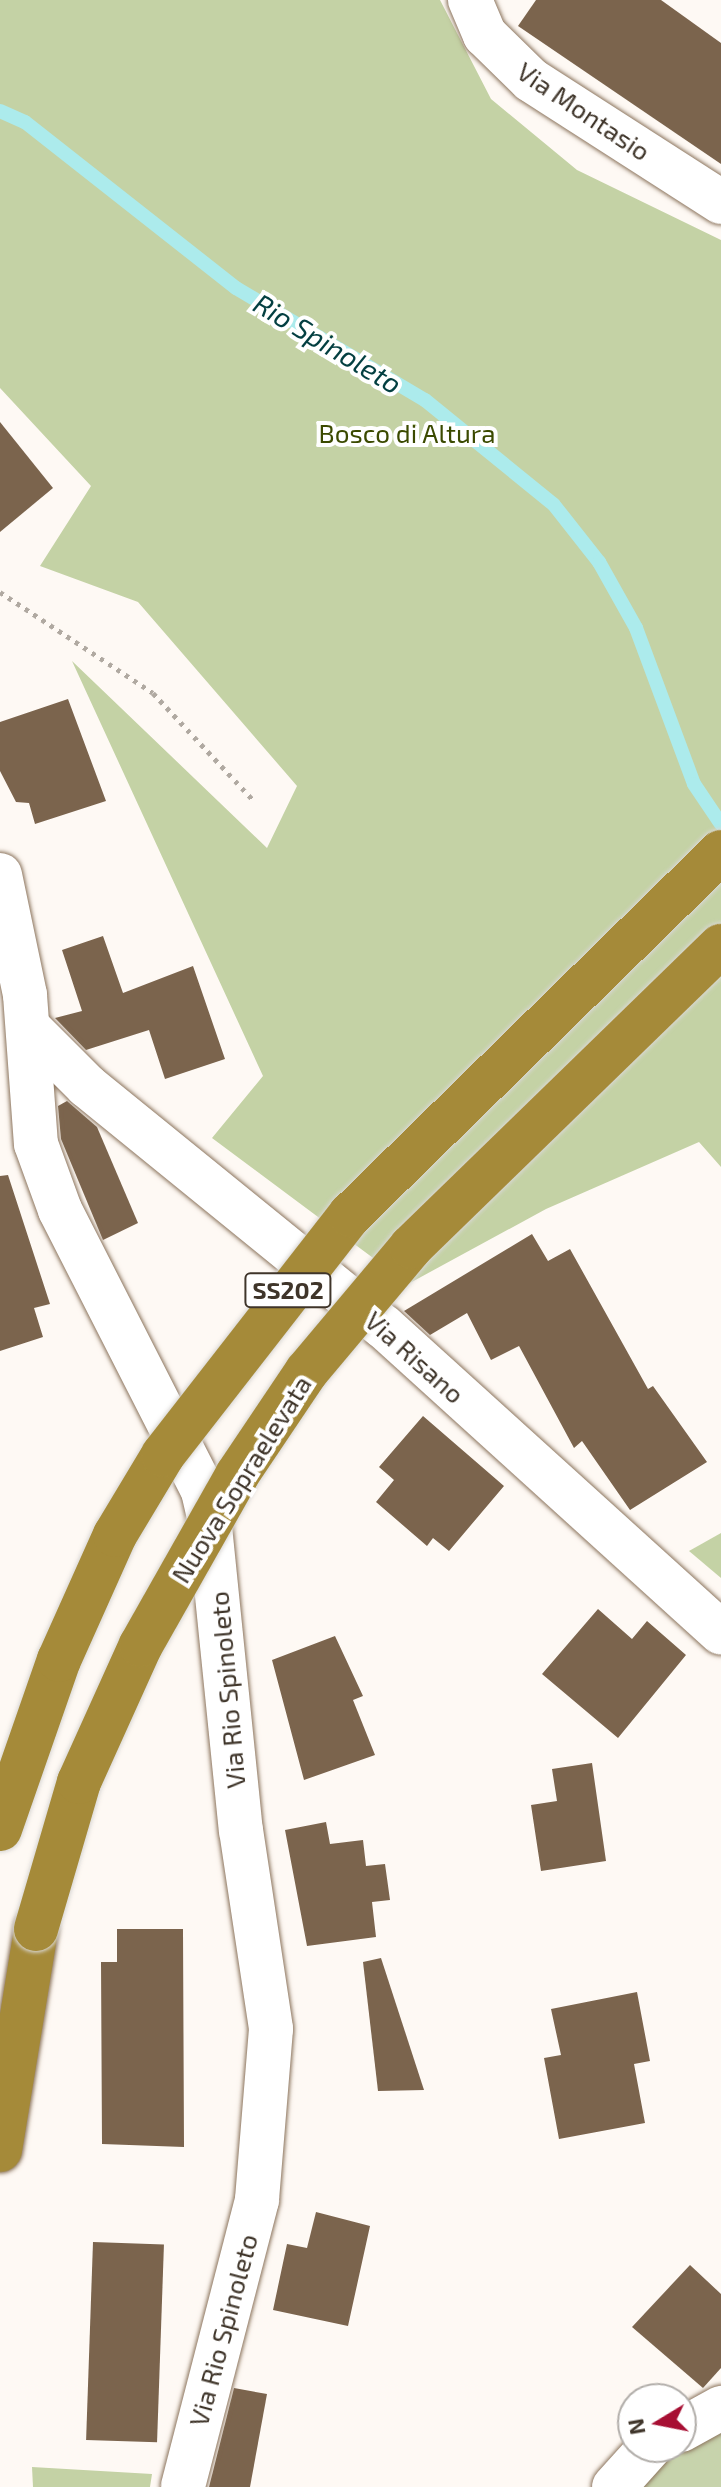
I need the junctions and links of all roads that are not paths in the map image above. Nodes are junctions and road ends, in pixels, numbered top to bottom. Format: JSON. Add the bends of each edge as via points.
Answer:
{"nodes":[{"id":1,"x":470,"y":0,"type":"edge"},
{"id":2,"x":721,"y":202,"type":"edge"},
{"id":3,"x":721,"y":852,"type":"edge"},
{"id":4,"x":0,"y":875,"type":"edge"},
{"id":5,"x":721,"y":946,"type":"edge"},
{"id":6,"x":29,"y":1028,"type":"junction"},
{"id":7,"x":721,"y":1633,"type":"edge"},
{"id":8,"x":0,"y":1829,"type":"edge"},
{"id":9,"x":0,"y":2150,"type":"edge"},
{"id":10,"x":721,"y":2408,"type":"edge"},
{"id":11,"x":697,"y":2421,"type":"edge"},
{"id":12,"x":636,"y":2463,"type":"edge"},
{"id":13,"x":183,"y":2487,"type":"edge"},
{"id":14,"x":614,"y":2487,"type":"edge"}],
"edges":[{"from":1,"to":2,"type":"street","name":"Via Montasio","via":[[485,35],[531,80]]},
{"from":3,"to":8,"type":"highway","number":"SS202","bridge":true,"via":[[350,1215],[163,1455],[115,1535],[59,1660]]},
{"from":4,"to":6,"type":"street","name":"Via Rio Spinoleto"},
{"from":5,"to":9,"type":"highway","name":"Nuova Sopraelevata","number":"SS202","bridge":true,"via":[[411,1247],[307,1371],[237,1475],[141,1645],[79,1782],[36,1929]]},
{"from":6,"to":7,"type":"street","name":"Via Risano","via":[[87,1086],[384,1327]]},
{"from":6,"to":13,"type":"street","name":"Via Rio Spinoleto","via":[[36,1144],[60,1210],[206,1504],[241,1830],[271,2029],[257,2200]]},
{"from":10,"to":11,"type":"street"},
{"from":12,"to":14,"type":"street"}]}
